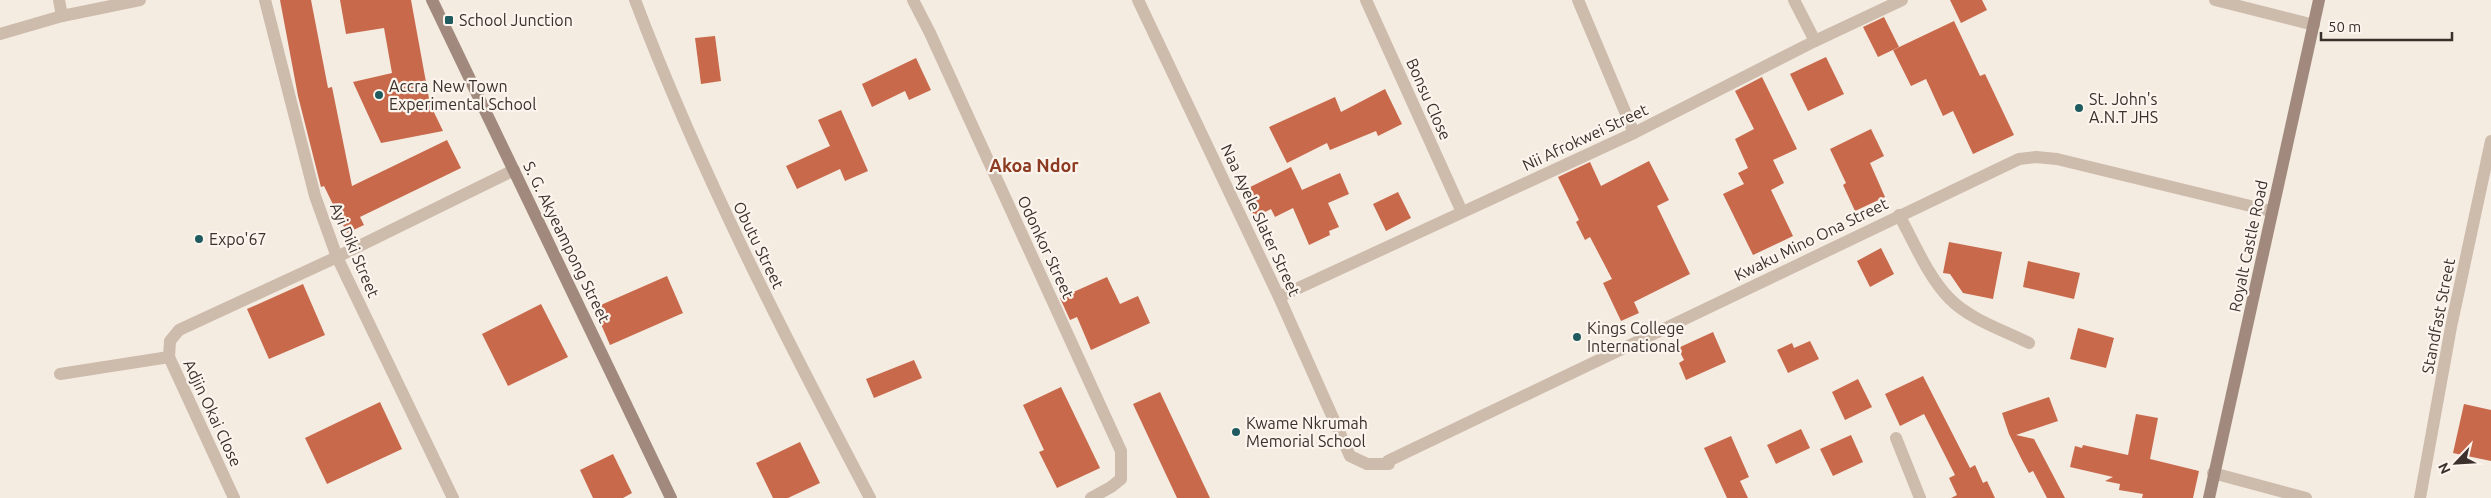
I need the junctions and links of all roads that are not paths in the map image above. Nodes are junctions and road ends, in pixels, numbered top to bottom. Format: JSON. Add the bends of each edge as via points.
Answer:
{"nodes":[{"id":1,"x":59,"y":0,"type":"edge"},
{"id":2,"x":140,"y":0,"type":"edge"},
{"id":3,"x":265,"y":0,"type":"edge"},
{"id":4,"x":432,"y":0,"type":"edge"},
{"id":5,"x":635,"y":0,"type":"edge"},
{"id":6,"x":913,"y":0,"type":"edge"},
{"id":7,"x":1138,"y":0,"type":"edge"},
{"id":8,"x":1366,"y":0,"type":"edge"},
{"id":9,"x":1578,"y":0,"type":"edge"},
{"id":10,"x":1794,"y":0,"type":"edge"},
{"id":11,"x":1902,"y":0,"type":"edge"},
{"id":12,"x":2214,"y":0,"type":"edge"},
{"id":13,"x":2320,"y":0,"type":"edge"},
{"id":14,"x":62,"y":16,"type":"junction"},
{"id":15,"x":2314,"y":26,"type":"junction"},
{"id":16,"x":0,"y":34,"type":"edge"},
{"id":17,"x":1815,"y":41,"type":"junction"},
{"id":18,"x":1634,"y":133,"type":"junction"},
{"id":19,"x":2491,"y":141,"type":"edge"},
{"id":20,"x":514,"y":170,"type":"junction"},
{"id":21,"x":2271,"y":211,"type":"junction"},
{"id":22,"x":1462,"y":212,"type":"junction"},
{"id":23,"x":1900,"y":215,"type":"junction"},
{"id":24,"x":337,"y":257,"type":"junction"},
{"id":25,"x":1279,"y":297,"type":"junction"},
{"id":26,"x":2029,"y":343,"type":"dead end"},
{"id":27,"x":169,"y":357,"type":"junction"},
{"id":28,"x":60,"y":374,"type":"dead end"},
{"id":29,"x":1896,"y":438,"type":"dead end"},
{"id":30,"x":1350,"y":456,"type":"joint"},
{"id":31,"x":2213,"y":473,"type":"junction"},
{"id":32,"x":1114,"y":493,"type":"edge"},
{"id":33,"x":234,"y":498,"type":"edge"},
{"id":34,"x":453,"y":498,"type":"edge"},
{"id":35,"x":671,"y":498,"type":"edge"},
{"id":36,"x":870,"y":498,"type":"edge"},
{"id":37,"x":1090,"y":498,"type":"edge"},
{"id":38,"x":1920,"y":498,"type":"edge"},
{"id":39,"x":2209,"y":498,"type":"edge"},
{"id":40,"x":2306,"y":498,"type":"edge"},
{"id":41,"x":2420,"y":498,"type":"edge"}],
"edges":[{"from":1,"to":14,"type":"street"},
{"from":2,"to":14,"type":"street"},
{"from":3,"to":24,"type":"street","name":"Ayi Diki Street","via":[[314,196]]},
{"from":4,"to":20,"type":"street","name":"S. G. Akyeampong Street"},
{"from":5,"to":36,"type":"street","name":"Obutu Street","via":[[697,154],[788,342]]},
{"from":6,"to":32,"type":"street","name":"Odonkor Street","via":[[1121,451],[1121,479]]},
{"from":7,"to":25,"type":"street","name":"Naa Ayele Slater Street"},
{"from":8,"to":22,"type":"street","name":"Bonsu Close"},
{"from":9,"to":18,"type":"street"},
{"from":10,"to":17,"type":"street"},
{"from":11,"to":17,"type":"street","name":"Nii Afrokwei Street"},
{"from":12,"to":15,"type":"street"},
{"from":13,"to":15,"type":"street","name":"Royalt Castle Road"},
{"from":14,"to":16,"type":"street"},
{"from":15,"to":21,"type":"street","name":"Royalt Castle Road"},
{"from":17,"to":18,"type":"street","name":"Nii Afrokwei Street"},
{"from":18,"to":22,"type":"street","name":"Nii Afrokwei Street"},
{"from":19,"to":41,"type":"street","name":"Standfast Street","via":[[2451,326]]},
{"from":20,"to":24,"type":"street"},
{"from":20,"to":35,"type":"street","name":"S. G. Akyeampong Street"},
{"from":21,"to":23,"type":"street","name":"Kwaku Mino Ona Street","via":[[2056,159],[2036,157],[2019,159]]},
{"from":21,"to":31,"type":"street","name":"Royalt Castle Road"},
{"from":22,"to":25,"type":"street","name":"Nii Afrokwei Street"},
{"from":23,"to":26,"type":"street","via":[[1935,281],[1949,298],[1965,311]]},
{"from":23,"to":30,"type":"street","name":"Kwaku Mino Ona Street","via":[[1388,461],[1390,464],[1367,464]]},
{"from":24,"to":27,"type":"street","name":"Adjin Okai Close","via":[[180,330],[170,341]]},
{"from":24,"to":34,"type":"street","name":"Ayi Diki Street"},
{"from":25,"to":30,"type":"street","name":"Naa Ayele Slater Street"},
{"from":27,"to":28,"type":"street"},
{"from":27,"to":33,"type":"street","name":"Adjin Okai Close"},
{"from":29,"to":38,"type":"street"},
{"from":31,"to":39,"type":"street","name":"Royalt Castle Road"},
{"from":31,"to":40,"type":"street"},
{"from":32,"to":37,"type":"street","name":"Odonkor Street"}]}
